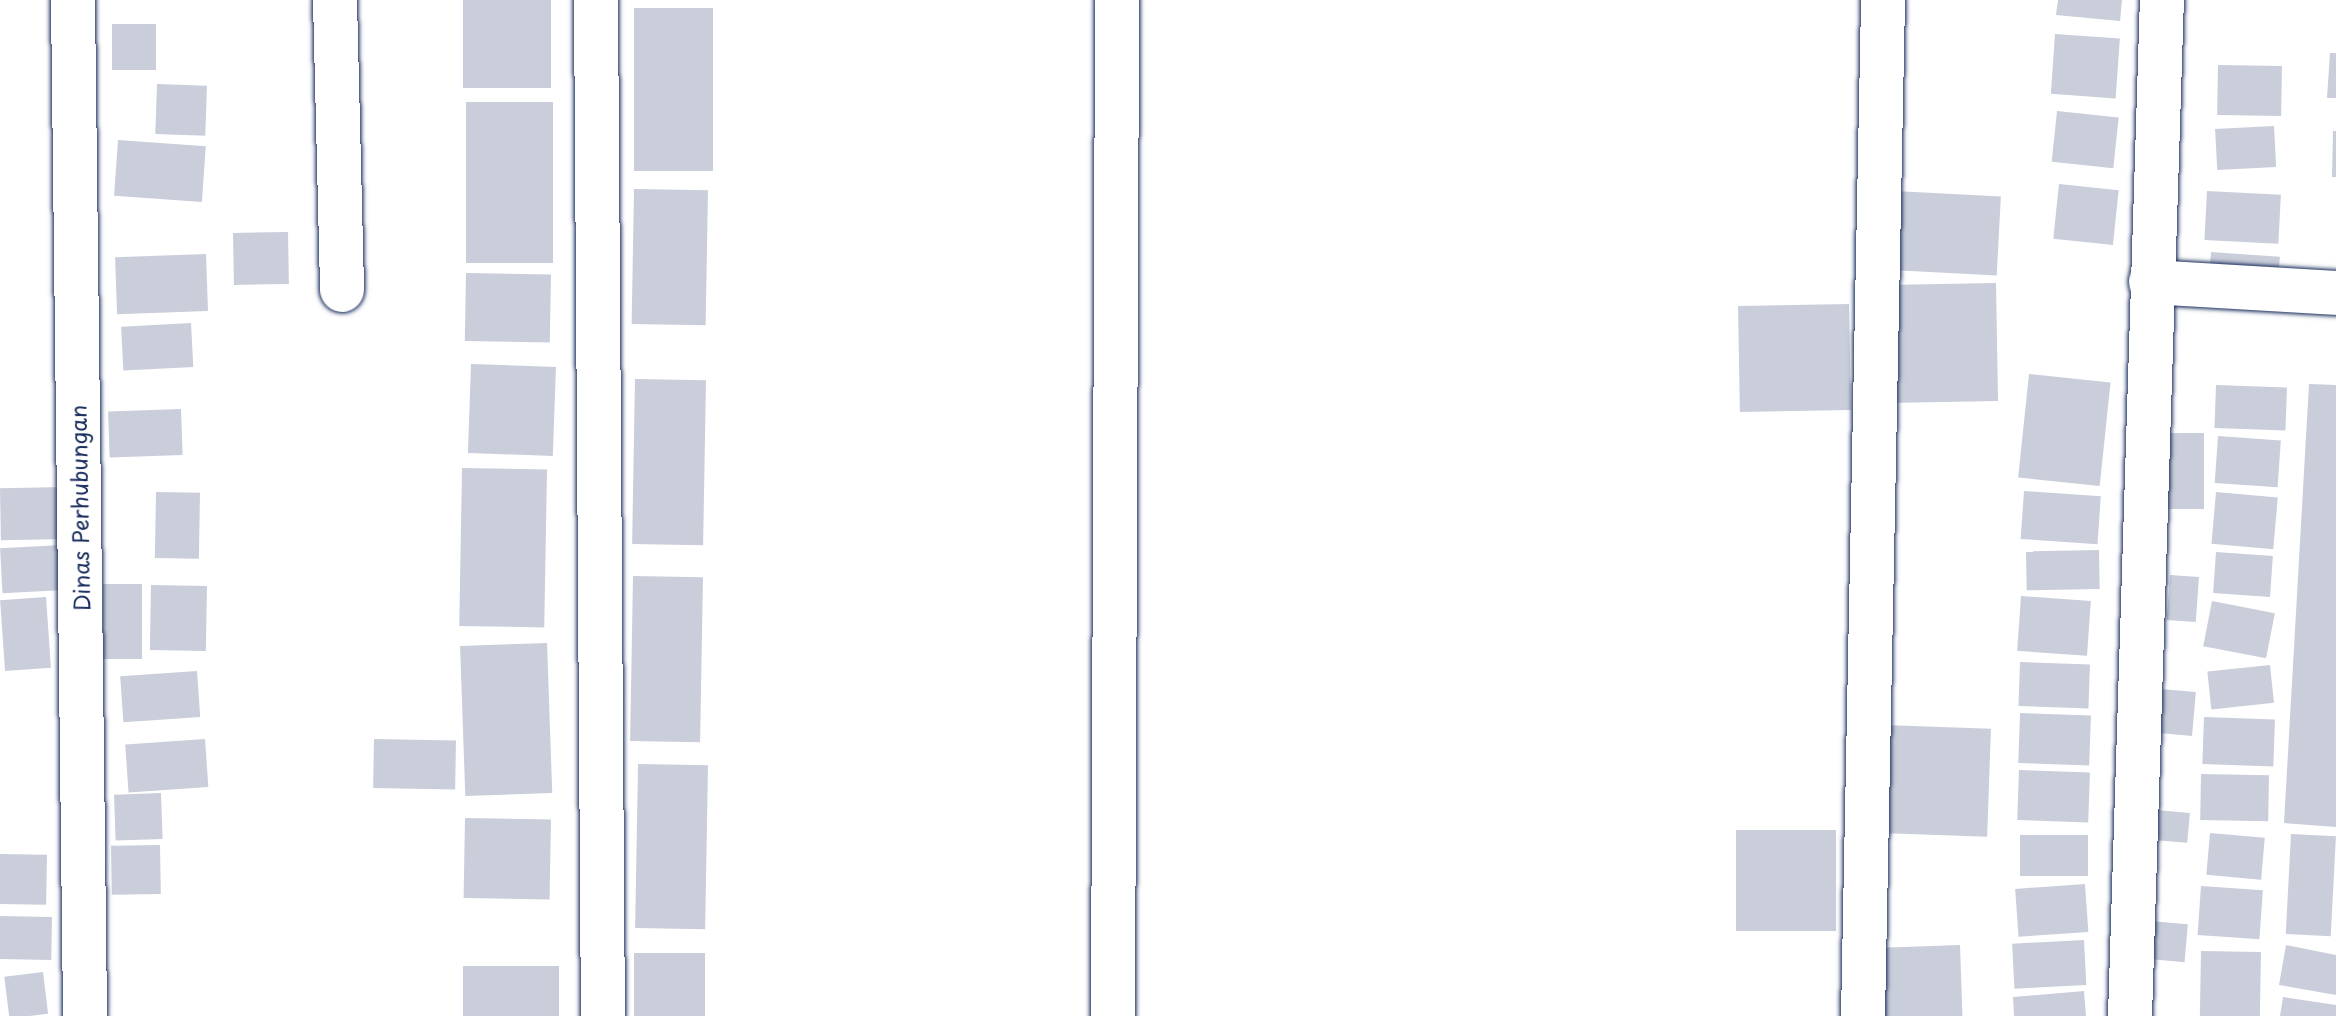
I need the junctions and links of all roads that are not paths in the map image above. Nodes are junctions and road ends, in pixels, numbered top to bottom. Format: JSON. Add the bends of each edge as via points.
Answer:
{"nodes":[{"id":1,"x":73,"y":0,"type":"edge"},
{"id":2,"x":335,"y":0,"type":"edge"},
{"id":3,"x":596,"y":0,"type":"edge"},
{"id":4,"x":1117,"y":0,"type":"edge"},
{"id":5,"x":1883,"y":0,"type":"edge"},
{"id":6,"x":2162,"y":0,"type":"edge"},
{"id":7,"x":2151,"y":282,"type":"junction"},
{"id":8,"x":342,"y":290,"type":"dead end"},
{"id":9,"x":2336,"y":293,"type":"edge"},
{"id":10,"x":85,"y":1016,"type":"edge"},
{"id":11,"x":603,"y":1016,"type":"edge"},
{"id":12,"x":1113,"y":1016,"type":"edge"},
{"id":13,"x":1863,"y":1016,"type":"edge"},
{"id":14,"x":2130,"y":1016,"type":"edge"}],
"edges":[{"from":1,"to":10,"type":"street","name":"Dinas Perhubungan"},
{"from":2,"to":8,"type":"street"},
{"from":3,"to":11,"type":"street"},
{"from":4,"to":12,"type":"street"},
{"from":5,"to":13,"type":"street"},
{"from":6,"to":7,"type":"street"},
{"from":7,"to":9,"type":"street"},
{"from":7,"to":14,"type":"street"}]}
